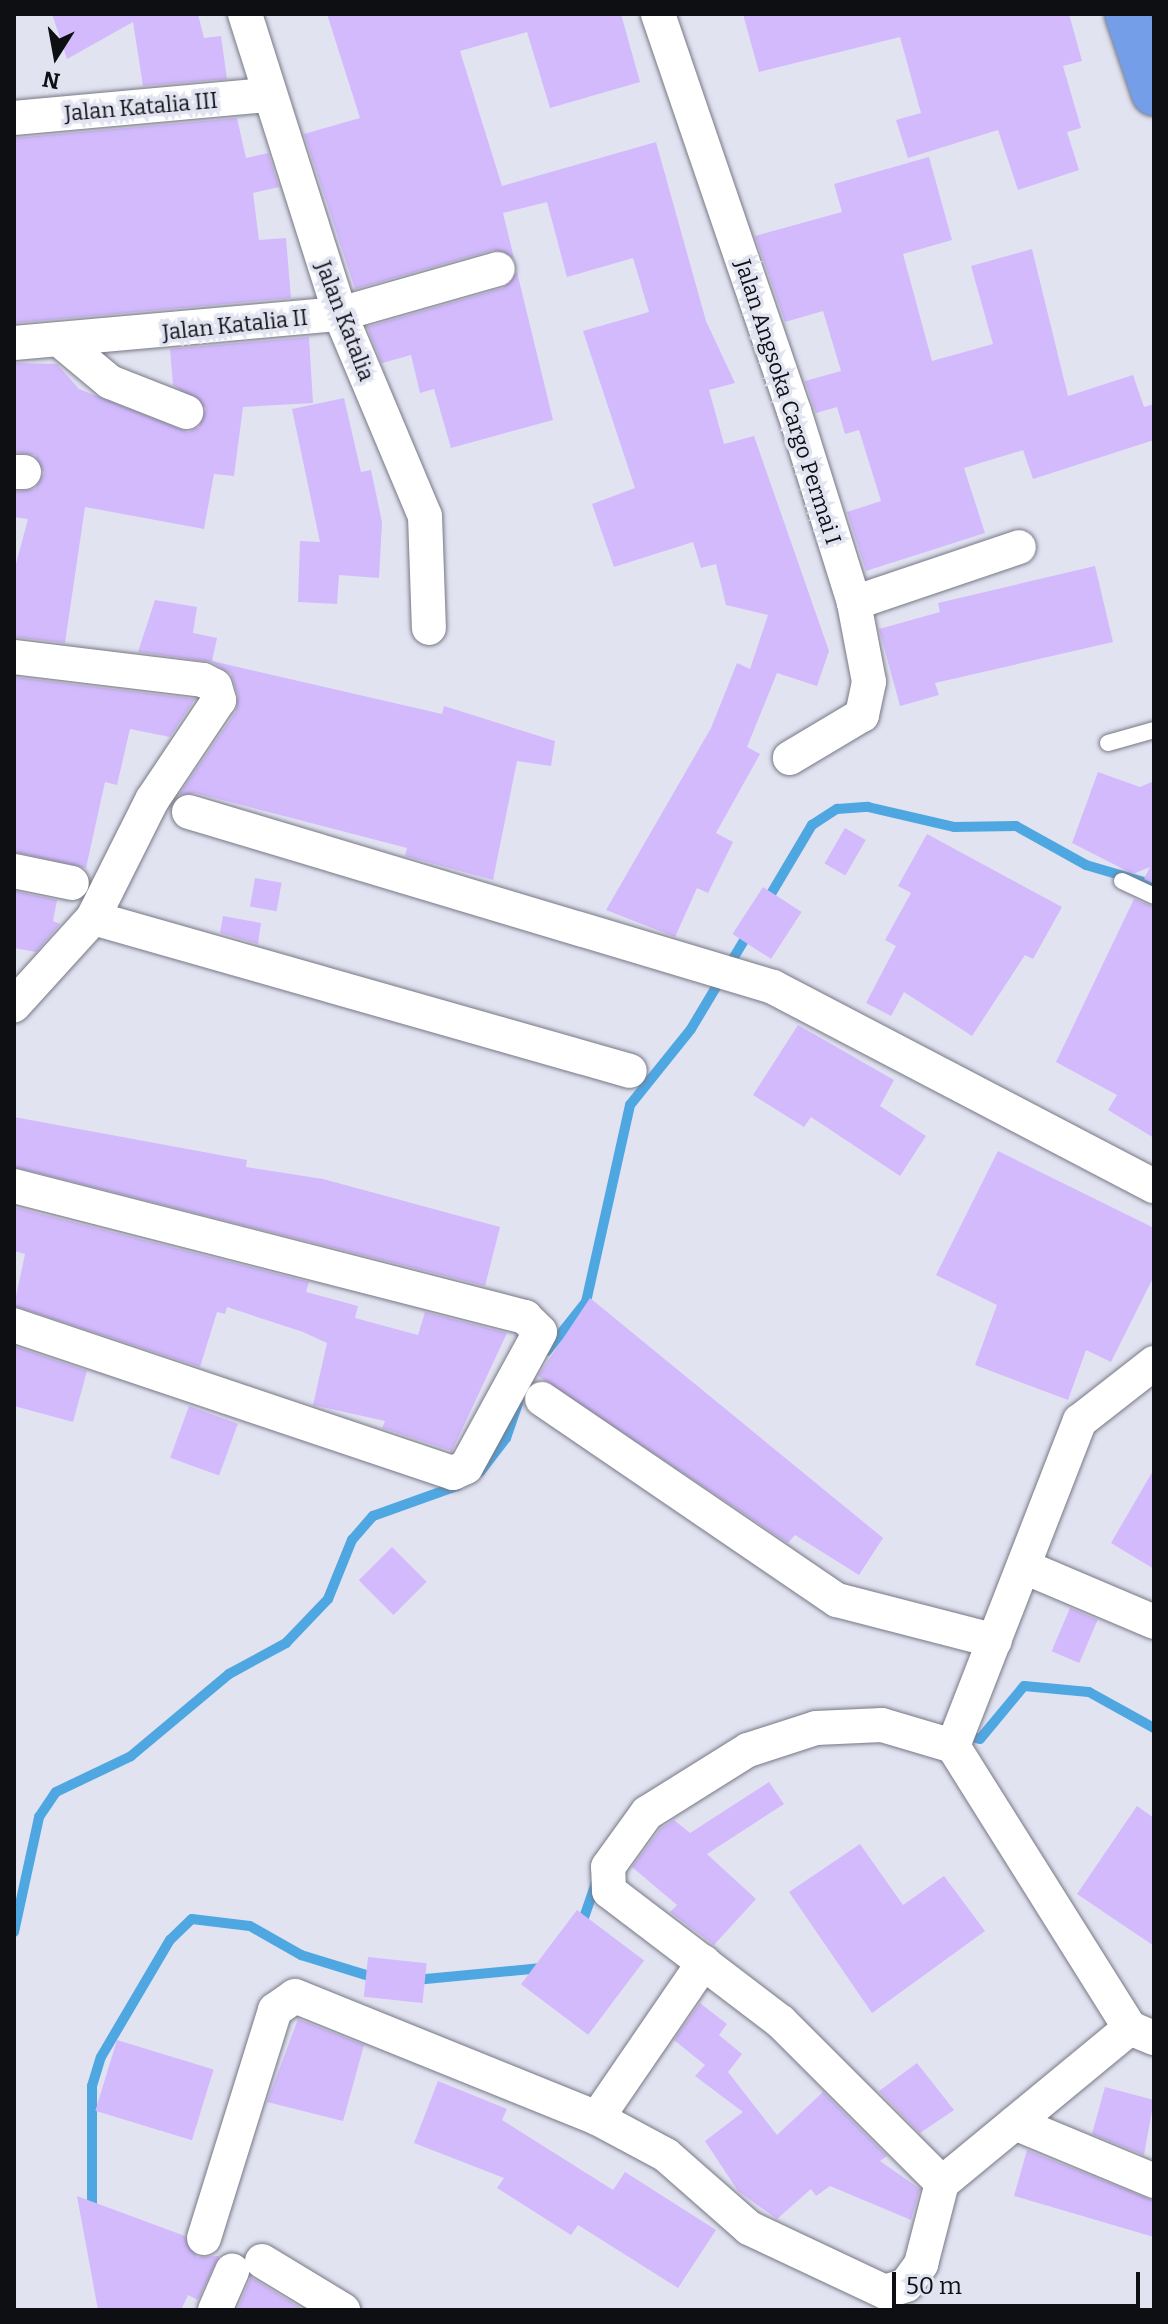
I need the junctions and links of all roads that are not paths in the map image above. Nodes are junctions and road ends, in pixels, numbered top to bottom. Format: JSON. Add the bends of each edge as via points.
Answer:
{"nodes":[{"id":1,"x":245,"y":14,"type":"edge"},
{"id":2,"x":658,"y":14,"type":"edge"},
{"id":3,"x":1127,"y":14,"type":"edge"},
{"id":4,"x":1154,"y":94,"type":"edge"},
{"id":5,"x":269,"y":95,"type":"junction"},
{"id":6,"x":14,"y":118,"type":"edge"},
{"id":7,"x":498,"y":269,"type":"dead end"},
{"id":8,"x":340,"y":314,"type":"junction"},
{"id":9,"x":62,"y":342,"type":"junction"},
{"id":10,"x":14,"y":343,"type":"edge"},
{"id":11,"x":186,"y":412,"type":"dead end"},
{"id":12,"x":1019,"y":547,"type":"dead end"},
{"id":13,"x":854,"y":603,"type":"junction"},
{"id":14,"x":429,"y":628,"type":"dead end"},
{"id":15,"x":14,"y":657,"type":"edge"},
{"id":16,"x":1154,"y":730,"type":"edge"},
{"id":17,"x":1108,"y":743,"type":"dead end"},
{"id":18,"x":790,"y":758,"type":"dead end"},
{"id":19,"x":189,"y":812,"type":"dead end"},
{"id":20,"x":14,"y":871,"type":"edge"},
{"id":21,"x":1122,"y":881,"type":"dead end"},
{"id":22,"x":72,"y":883,"type":"dead end"},
{"id":23,"x":1154,"y":896,"type":"edge"},
{"id":24,"x":93,"y":918,"type":"junction"},
{"id":25,"x":14,"y":1005,"type":"edge"},
{"id":26,"x":630,"y":1071,"type":"dead end"},
{"id":27,"x":14,"y":1186,"type":"edge"},
{"id":28,"x":1154,"y":1186,"type":"edge"},
{"id":29,"x":14,"y":1325,"type":"edge"},
{"id":30,"x":1154,"y":1363,"type":"edge"},
{"id":31,"x":542,"y":1399,"type":"dead end"},
{"id":32,"x":1027,"y":1568,"type":"junction"},
{"id":33,"x":1154,"y":1622,"type":"edge"},
{"id":34,"x":995,"y":1641,"type":"junction"},
{"id":35,"x":953,"y":1746,"type":"junction"},
{"id":36,"x":704,"y":1962,"type":"junction"},
{"id":37,"x":1142,"y":2033,"type":"edge"},
{"id":38,"x":597,"y":2118,"type":"junction"},
{"id":39,"x":1015,"y":2123,"type":"junction"},
{"id":40,"x":1154,"y":2181,"type":"edge"},
{"id":41,"x":942,"y":2183,"type":"junction"},
{"id":42,"x":204,"y":2238,"type":"dead end"},
{"id":43,"x":215,"y":2310,"type":"edge"},
{"id":44,"x":343,"y":2310,"type":"edge"}],
"edges":[{"from":1,"to":5,"type":"street","name":"Jalan Katalia"},
{"from":2,"to":13,"type":"street","name":"Jalan Angsoka Cargo Permai I"},
{"from":3,"to":4,"type":"highway"},
{"from":5,"to":6,"type":"street","name":"Jalan Katalia III"},
{"from":5,"to":8,"type":"street","name":"Jalan Katalia"},
{"from":7,"to":8,"type":"street","name":"Jalan Katalia II"},
{"from":8,"to":9,"type":"street","name":"Jalan Katalia II"},
{"from":8,"to":14,"type":"street","name":"Jalan Katalia","via":[[425,516]]},
{"from":9,"to":10,"type":"street","name":"Jalan Katalia II"},
{"from":9,"to":11,"type":"street","via":[[110,382]]},
{"from":12,"to":13,"type":"street"},
{"from":13,"to":18,"type":"street","name":"Jalan Angsoka Cargo Permai I","via":[[869,682],[862,715]]},
{"from":15,"to":24,"type":"street","via":[[215,686],[219,700],[152,800]]},
{"from":16,"to":17,"type":"lane"},
{"from":19,"to":28,"type":"street","via":[[773,987]]},
{"from":20,"to":22,"type":"street"},
{"from":21,"to":23,"type":"lane"},
{"from":24,"to":25,"type":"street"},
{"from":24,"to":26,"type":"street"},
{"from":27,"to":29,"type":"street","via":[[525,1317],[540,1332],[474,1455],[453,1473]]},
{"from":30,"to":32,"type":"street","via":[[1080,1421]]},
{"from":31,"to":34,"type":"street","via":[[837,1600]]},
{"from":32,"to":33,"type":"street"},
{"from":32,"to":34,"type":"street"},
{"from":34,"to":35,"type":"street"},
{"from":35,"to":36,"type":"street","via":[[882,1725],[816,1728],[748,1750],[647,1813],[608,1867],[609,1891]]},
{"from":35,"to":37,"type":"street"},
{"from":36,"to":38,"type":"street"},
{"from":36,"to":41,"type":"street","via":[[781,2022]]},
{"from":37,"to":39,"type":"street"},
{"from":38,"to":41,"type":"street","via":[[666,2155],[749,2228],[885,2292],[906,2285],[921,2264]]},
{"from":38,"to":42,"type":"street","via":[[318,1999],[295,1996],[275,2010]]},
{"from":39,"to":40,"type":"street"},
{"from":39,"to":41,"type":"street"},
{"from":43,"to":44,"type":"street","via":[[247,2266]]}]}
